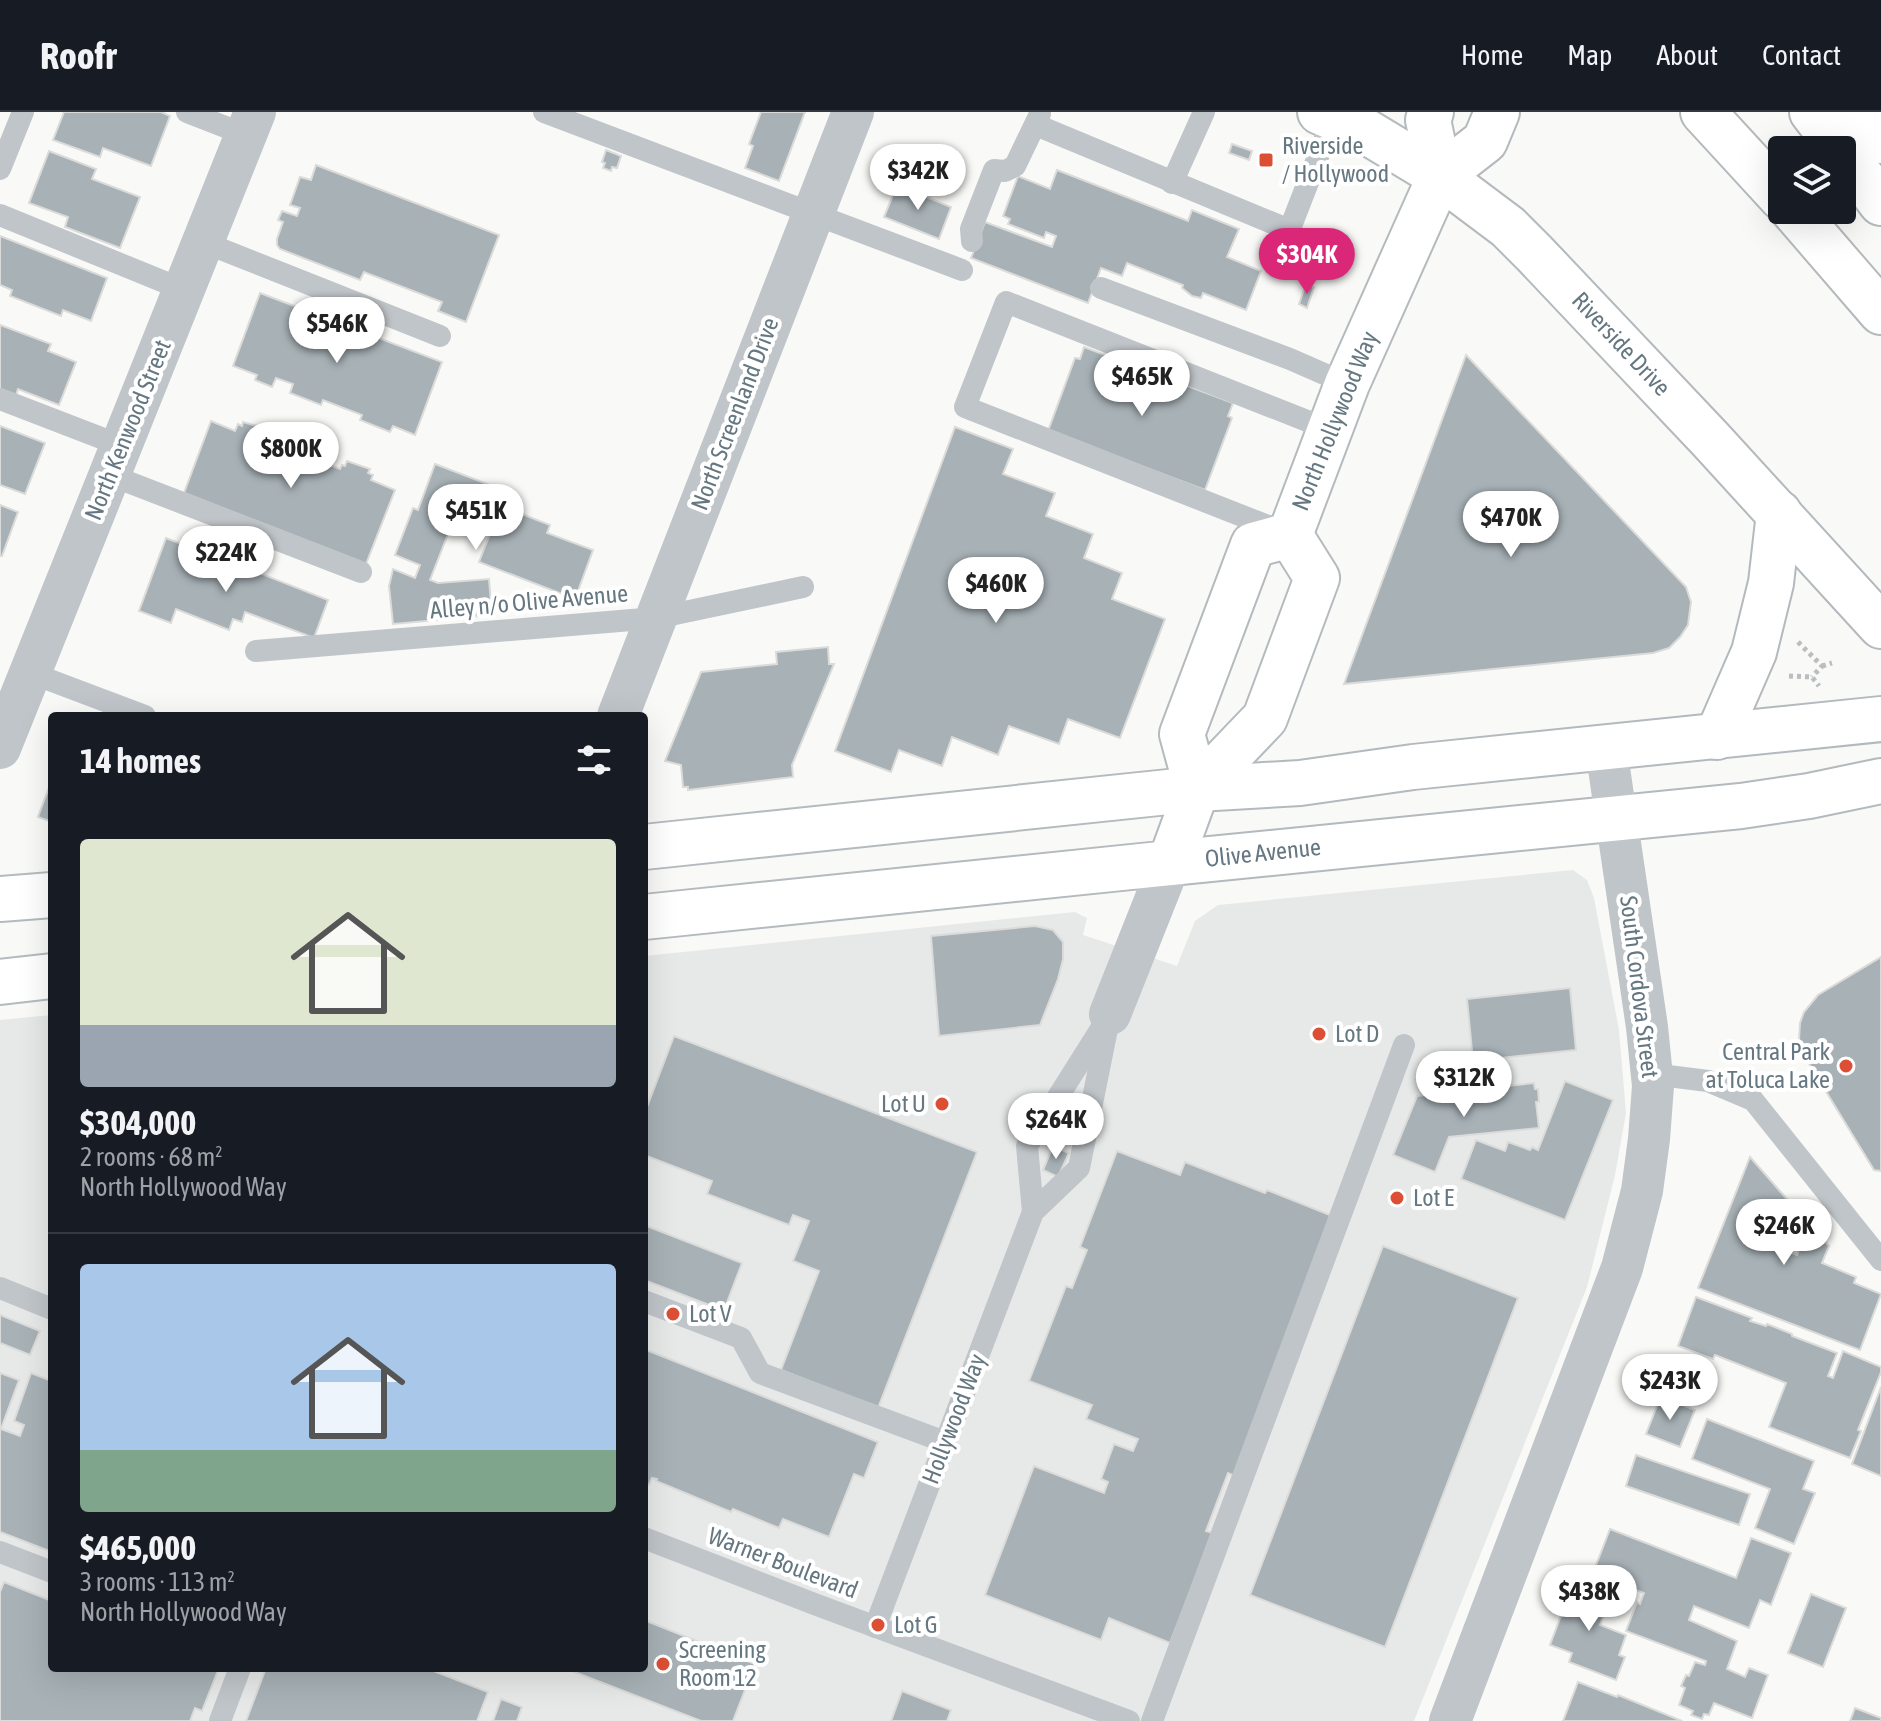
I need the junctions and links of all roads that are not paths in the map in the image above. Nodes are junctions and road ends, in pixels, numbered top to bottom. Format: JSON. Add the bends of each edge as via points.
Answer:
{"nodes":[{"id":1,"x":23,"y":112,"type":"edge"},
{"id":2,"x":187,"y":112,"type":"edge"},
{"id":3,"x":544,"y":112,"type":"edge"},
{"id":4,"x":853,"y":112,"type":"edge"},
{"id":5,"x":1204,"y":112,"type":"edge"},
{"id":6,"x":1431,"y":112,"type":"edge"},
{"id":7,"x":1497,"y":112,"type":"edge"},
{"id":8,"x":1703,"y":112,"type":"edge"},
{"id":9,"x":1812,"y":112,"type":"edge"},
{"id":10,"x":1859,"y":112,"type":"edge"},
{"id":11,"x":1326,"y":115,"type":"edge"},
{"id":12,"x":1039,"y":118,"type":"edge"},
{"id":13,"x":251,"y":124,"type":"edge"},
{"id":14,"x":1830,"y":136,"type":"edge"},
{"id":15,"x":1881,"y":141,"type":"edge"},
{"id":16,"x":0,"y":169,"type":"edge"},
{"id":17,"x":1856,"y":170,"type":"edge"},
{"id":18,"x":1440,"y":176,"type":"junction"},
{"id":19,"x":1172,"y":183,"type":"junction"},
{"id":20,"x":1768,"y":183,"type":"edge"},
{"id":21,"x":1881,"y":203,"type":"edge"},
{"id":22,"x":813,"y":214,"type":"junction"},
{"id":23,"x":0,"y":215,"type":"edge"},
{"id":24,"x":1805,"y":224,"type":"edge"},
{"id":25,"x":972,"y":241,"type":"dead end"},
{"id":26,"x":203,"y":242,"type":"junction"},
{"id":27,"x":962,"y":270,"type":"dead end"},
{"id":28,"x":1101,"y":288,"type":"dead end"},
{"id":29,"x":184,"y":290,"type":"junction"},
{"id":30,"x":1881,"y":312,"type":"edge"},
{"id":31,"x":440,"y":336,"type":"dead end"},
{"id":32,"x":1347,"y":384,"type":"junction"},
{"id":33,"x":0,"y":399,"type":"edge"},
{"id":34,"x":1330,"y":430,"type":"junction"},
{"id":35,"x":116,"y":460,"type":"junction"},
{"id":36,"x":1779,"y":513,"type":"junction"},
{"id":37,"x":1290,"y":535,"type":"junction"},
{"id":38,"x":361,"y":572,"type":"dead end"},
{"id":39,"x":803,"y":587,"type":"dead end"},
{"id":40,"x":656,"y":618,"type":"junction"},
{"id":41,"x":1881,"y":626,"type":"edge"},
{"id":42,"x":256,"y":651,"type":"dead end"},
{"id":43,"x":31,"y":673,"type":"junction"},
{"id":44,"x":134,"y":712,"type":"edge"},
{"id":45,"x":620,"y":712,"type":"edge"},
{"id":46,"x":1881,"y":719,"type":"edge"},
{"id":47,"x":1717,"y":737,"type":"junction"},
{"id":48,"x":0,"y":748,"type":"edge"},
{"id":49,"x":1606,"y":748,"type":"junction"},
{"id":50,"x":1881,"y":781,"type":"edge"},
{"id":51,"x":1197,"y":789,"type":"junction"},
{"id":52,"x":1616,"y":819,"type":"junction"},
{"id":53,"x":648,"y":847,"type":"edge"},
{"id":54,"x":1170,"y":863,"type":"junction"},
{"id":55,"x":48,"y":895,"type":"edge"},
{"id":56,"x":0,"y":899,"type":"edge"},
{"id":57,"x":648,"y":917,"type":"edge"},
{"id":58,"x":48,"y":976,"type":"edge"},
{"id":59,"x":0,"y":982,"type":"edge"},
{"id":60,"x":1110,"y":1014,"type":"junction"},
{"id":61,"x":1404,"y":1045,"type":"dead end"},
{"id":62,"x":1652,"y":1074,"type":"junction"},
{"id":63,"x":1033,"y":1212,"type":"junction"},
{"id":64,"x":1881,"y":1260,"type":"edge"},
{"id":65,"x":0,"y":1288,"type":"edge"},
{"id":66,"x":648,"y":1303,"type":"edge"},
{"id":67,"x":48,"y":1307,"type":"edge"},
{"id":68,"x":945,"y":1442,"type":"junction"},
{"id":69,"x":648,"y":1540,"type":"edge"},
{"id":70,"x":0,"y":1552,"type":"edge"},
{"id":71,"x":48,"y":1570,"type":"edge"},
{"id":72,"x":875,"y":1627,"type":"junction"},
{"id":73,"x":238,"y":1672,"type":"edge"},
{"id":74,"x":220,"y":1721,"type":"edge"},
{"id":75,"x":1129,"y":1721,"type":"edge"},
{"id":76,"x":1152,"y":1721,"type":"edge"},
{"id":77,"x":1450,"y":1721,"type":"edge"}],
"edges":[{"from":1,"to":16,"type":"lane"},
{"from":2,"to":13,"type":"lane"},
{"from":3,"to":22,"type":"lane"},
{"from":4,"to":22,"type":"street","name":"North Screenland Drive"},
{"from":5,"to":19,"type":"lane"},
{"from":6,"to":18,"type":"main road","via":[[1428,120]]},
{"from":7,"to":18,"type":"main road","name":"North Hollywood Way","via":[[1485,141]]},
{"from":8,"to":20,"type":"main road"},
{"from":9,"to":14,"type":"main road"},
{"from":10,"to":15,"type":"main road"},
{"from":11,"to":18,"type":"main road","name":"Riverside Drive","via":[[1367,132]]},
{"from":11,"to":19,"type":"lane","via":[[1291,226]]},
{"from":12,"to":19,"type":"lane"},
{"from":12,"to":25,"type":"lane","via":[[1015,166],[994,170],[971,229]]},
{"from":13,"to":26,"type":"street","name":"North Kenwood Street"},
{"from":17,"to":21,"type":"main road"},
{"from":18,"to":32,"type":"main road","name":"North Hollywood Way"},
{"from":18,"to":36,"type":"main road","name":"Riverside Drive","via":[[1508,227]]},
{"from":22,"to":27,"type":"lane"},
{"from":22,"to":40,"type":"street","name":"North Screenland Drive"},
{"from":23,"to":29,"type":"lane"},
{"from":24,"to":30,"type":"main road"},
{"from":26,"to":29,"type":"street","name":"North Kenwood Street"},
{"from":26,"to":31,"type":"lane"},
{"from":28,"to":32,"type":"lane"},
{"from":29,"to":35,"type":"street","name":"North Kenwood Street"},
{"from":32,"to":34,"type":"main road","name":"North Hollywood Way"},
{"from":33,"to":35,"type":"lane"},
{"from":34,"to":37,"type":"main road","name":"North Hollywood Way"},
{"from":34,"to":37,"type":"lane","via":[[1006,302],[965,407]]},
{"from":35,"to":38,"type":"lane"},
{"from":35,"to":43,"type":"street","name":"North Kenwood Street"},
{"from":36,"to":41,"type":"main road","name":"Riverside Drive"},
{"from":36,"to":47,"type":"main road","via":[[1771,583],[1754,652]]},
{"from":37,"to":51,"type":"main road","name":"North Hollywood Way","via":[[1253,545],[1182,734]]},
{"from":37,"to":51,"type":"main road","name":"North Hollywood Way","via":[[1317,578],[1265,718]]},
{"from":39,"to":40,"type":"lane","name":"Alley n/o Olive Avenue"},
{"from":40,"to":42,"type":"lane","name":"Alley n/o Olive Avenue"},
{"from":40,"to":45,"type":"street","name":"North Screenland Drive"},
{"from":43,"to":44,"type":"lane"},
{"from":43,"to":48,"type":"street","name":"North Kenwood Street"},
{"from":46,"to":47,"type":"main road"},
{"from":47,"to":49,"type":"main road"},
{"from":49,"to":51,"type":"main road","via":[[1300,783]]},
{"from":49,"to":52,"type":"street","name":"South Cordova Street"},
{"from":50,"to":52,"type":"main road","name":"Olive Avenue","via":[[1741,806]]},
{"from":51,"to":53,"type":"main road"},
{"from":51,"to":54,"type":"main road"},
{"from":52,"to":54,"type":"main road","name":"Olive Avenue"},
{"from":52,"to":62,"type":"street","name":"South Cordova Street"},
{"from":54,"to":57,"type":"main road","name":"Olive Avenue"},
{"from":54,"to":60,"type":"street","name":"Hollywood Way"},
{"from":55,"to":56,"type":"main road"},
{"from":58,"to":59,"type":"main road"},
{"from":60,"to":63,"type":"lane","name":"Hollywood Way","via":[[1079,1168]]},
{"from":60,"to":63,"type":"lane","name":"Hollywood Way","via":[[1027,1146]]},
{"from":61,"to":76,"type":"lane"},
{"from":62,"to":64,"type":"lane","via":[[1708,1081],[1753,1100]]},
{"from":62,"to":77,"type":"street","name":"South Cordova Street","via":[[1642,1191],[1622,1268]]},
{"from":63,"to":68,"type":"lane","name":"Hollywood Way"},
{"from":65,"to":67,"type":"lane"},
{"from":66,"to":68,"type":"lane","via":[[741,1338],[760,1373]]},
{"from":68,"to":72,"type":"lane","name":"Hollywood Way"},
{"from":69,"to":72,"type":"lane","name":"Warner Boulevard"},
{"from":70,"to":71,"type":"lane"},
{"from":72,"to":75,"type":"lane","name":"Warner Boulevard"},
{"from":73,"to":74,"type":"lane"}]}
